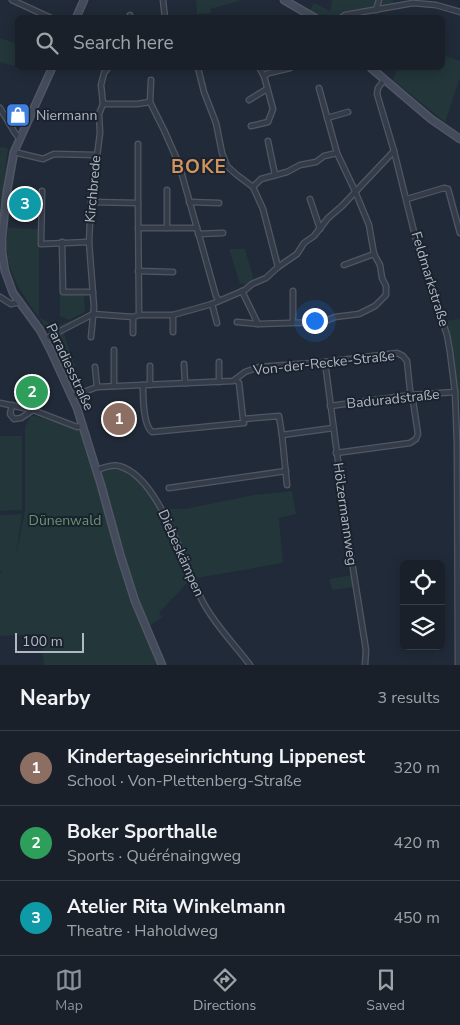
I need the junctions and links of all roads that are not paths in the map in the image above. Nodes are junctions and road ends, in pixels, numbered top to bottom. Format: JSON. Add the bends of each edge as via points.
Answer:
{"nodes":[{"id":1,"x":12,"y":0,"type":"edge"},
{"id":2,"x":84,"y":0,"type":"edge"},
{"id":3,"x":163,"y":0,"type":"edge"},
{"id":4,"x":284,"y":0,"type":"edge"},
{"id":5,"x":379,"y":0,"type":"edge"},
{"id":6,"x":376,"y":10,"type":"junction"},
{"id":7,"x":460,"y":12,"type":"edge"},
{"id":8,"x":44,"y":15,"type":"edge"},
{"id":9,"x":77,"y":15,"type":"edge"},
{"id":10,"x":165,"y":15,"type":"edge"},
{"id":11,"x":310,"y":15,"type":"edge"},
{"id":12,"x":345,"y":15,"type":"edge"},
{"id":13,"x":51,"y":70,"type":"edge"},
{"id":14,"x":106,"y":70,"type":"edge"},
{"id":15,"x":198,"y":70,"type":"edge"},
{"id":16,"x":261,"y":70,"type":"edge"},
{"id":17,"x":282,"y":70,"type":"edge"},
{"id":18,"x":373,"y":70,"type":"edge"},
{"id":19,"x":264,"y":76,"type":"junction"},
{"id":20,"x":151,"y":80,"type":"dead end"},
{"id":21,"x":384,"y":80,"type":"junction"},
{"id":22,"x":319,"y":88,"type":"dead end"},
{"id":23,"x":267,"y":89,"type":"junction"},
{"id":24,"x":249,"y":100,"type":"dead end"},
{"id":25,"x":150,"y":102,"type":"junction"},
{"id":26,"x":103,"y":104,"type":"junction"},
{"id":27,"x":0,"y":108,"type":"edge"},
{"id":28,"x":348,"y":112,"type":"dead end"},
{"id":29,"x":327,"y":118,"type":"junction"},
{"id":30,"x":251,"y":126,"type":"dead end"},
{"id":31,"x":19,"y":138,"type":"junction"},
{"id":32,"x":460,"y":138,"type":"edge"},
{"id":33,"x":268,"y":141,"type":"dead end"},
{"id":34,"x":138,"y":144,"type":"dead end"},
{"id":35,"x":394,"y":151,"type":"junction"},
{"id":36,"x":14,"y":152,"type":"junction"},
{"id":37,"x":337,"y":153,"type":"junction"},
{"id":38,"x":96,"y":155,"type":"junction"},
{"id":39,"x":275,"y":175,"type":"junction"},
{"id":40,"x":253,"y":187,"type":"junction"},
{"id":41,"x":167,"y":190,"type":"dead end"},
{"id":42,"x":355,"y":191,"type":"junction"},
{"id":43,"x":42,"y":192,"type":"dead end"},
{"id":44,"x":310,"y":199,"type":"dead end"},
{"id":45,"x":407,"y":199,"type":"junction"},
{"id":46,"x":91,"y":202,"type":"junction"},
{"id":47,"x":188,"y":202,"type":"junction"},
{"id":48,"x":138,"y":203,"type":"junction"},
{"id":49,"x":219,"y":203,"type":"dead end"},
{"id":50,"x":138,"y":228,"type":"junction"},
{"id":51,"x":167,"y":228,"type":"junction"},
{"id":52,"x":196,"y":228,"type":"junction"},
{"id":53,"x":320,"y":229,"type":"junction"},
{"id":54,"x":223,"y":233,"type":"dead end"},
{"id":55,"x":460,"y":233,"type":"edge"},
{"id":56,"x":198,"y":234,"type":"junction"},
{"id":57,"x":62,"y":242,"type":"junction"},
{"id":58,"x":89,"y":242,"type":"junction"},
{"id":59,"x":374,"y":254,"type":"junction"},
{"id":60,"x":344,"y":264,"type":"dead end"},
{"id":61,"x":278,"y":267,"type":"junction"},
{"id":62,"x":138,"y":271,"type":"junction"},
{"id":63,"x":173,"y":272,"type":"dead end"},
{"id":64,"x":242,"y":291,"type":"junction"},
{"id":65,"x":292,"y":291,"type":"dead end"},
{"id":66,"x":93,"y":292,"type":"junction"},
{"id":67,"x":0,"y":298,"type":"edge"},
{"id":68,"x":219,"y":301,"type":"junction"},
{"id":69,"x":19,"y":302,"type":"junction"},
{"id":70,"x":212,"y":304,"type":"junction"},
{"id":71,"x":93,"y":314,"type":"junction"},
{"id":72,"x":139,"y":315,"type":"junction"},
{"id":73,"x":173,"y":315,"type":"junction"},
{"id":74,"x":132,"y":317,"type":"junction"},
{"id":75,"x":237,"y":322,"type":"dead end"},
{"id":76,"x":293,"y":322,"type":"junction"},
{"id":77,"x":217,"y":323,"type":"dead end"},
{"id":78,"x":258,"y":324,"type":"junction"},
{"id":79,"x":173,"y":332,"type":"dead end"},
{"id":80,"x":133,"y":333,"type":"dead end"},
{"id":81,"x":91,"y":337,"type":"dead end"},
{"id":82,"x":45,"y":339,"type":"junction"},
{"id":83,"x":114,"y":350,"type":"dead end"},
{"id":84,"x":219,"y":362,"type":"dead end"},
{"id":85,"x":325,"y":362,"type":"junction"},
{"id":86,"x":184,"y":364,"type":"dead end"},
{"id":87,"x":150,"y":366,"type":"dead end"},
{"id":88,"x":95,"y":367,"type":"dead end"},
{"id":89,"x":236,"y":380,"type":"junction"},
{"id":90,"x":219,"y":382,"type":"junction"},
{"id":91,"x":185,"y":383,"type":"junction"},
{"id":92,"x":143,"y":385,"type":"junction"},
{"id":93,"x":150,"y":385,"type":"junction"},
{"id":94,"x":114,"y":386,"type":"junction"},
{"id":95,"x":96,"y":387,"type":"junction"},
{"id":96,"x":455,"y":392,"type":"junction"},
{"id":97,"x":412,"y":395,"type":"junction"},
{"id":98,"x":72,"y":396,"type":"junction"},
{"id":99,"x":0,"y":403,"type":"edge"},
{"id":100,"x":12,"y":405,"type":"junction"},
{"id":101,"x":330,"y":406,"type":"junction"},
{"id":102,"x":33,"y":410,"type":"junction"},
{"id":103,"x":244,"y":421,"type":"junction"},
{"id":104,"x":83,"y":425,"type":"junction"},
{"id":105,"x":333,"y":428,"type":"junction"},
{"id":106,"x":244,"y":429,"type":"dead end"},
{"id":107,"x":282,"y":435,"type":"junction"},
{"id":108,"x":336,"y":453,"type":"junction"},
{"id":109,"x":97,"y":470,"type":"junction"},
{"id":110,"x":286,"y":471,"type":"junction"},
{"id":111,"x":287,"y":485,"type":"dead end"},
{"id":112,"x":170,"y":488,"type":"dead end"},
{"id":113,"x":162,"y":665,"type":"edge"},
{"id":114,"x":250,"y":665,"type":"edge"},
{"id":115,"x":365,"y":665,"type":"edge"},
{"id":116,"x":458,"y":665,"type":"edge"}],
"edges":[{"from":1,"to":8,"type":"street"},
{"from":2,"to":9,"type":"main road"},
{"from":3,"to":10,"type":"street"},
{"from":4,"to":11,"type":"main road"},
{"from":5,"to":6,"type":"street"},
{"from":6,"to":7,"type":"street","via":[[413,3]]},
{"from":6,"to":12,"type":"street"},
{"from":13,"to":31,"type":"main road","name":"Paradiesstraße"},
{"from":14,"to":26,"type":"street","name":"Kirchbrede","via":[[101,85]]},
{"from":15,"to":40,"type":"street","via":[[228,166]]},
{"from":16,"to":19,"type":"street"},
{"from":17,"to":19,"type":"street"},
{"from":18,"to":21,"type":"main road"},
{"from":19,"to":23,"type":"street"},
{"from":20,"to":25,"type":"street"},
{"from":21,"to":32,"type":"main road"},
{"from":21,"to":35,"type":"street","name":"Feldmarkstraße","via":[[377,94]]},
{"from":22,"to":29,"type":"street"},
{"from":23,"to":24,"type":"street"},
{"from":23,"to":30,"type":"street","via":[[273,110],[268,122]]},
{"from":25,"to":26,"type":"street"},
{"from":25,"to":47,"type":"street","via":[[175,154]]},
{"from":26,"to":38,"type":"street","name":"Kirchbrede","via":[[99,114]]},
{"from":27,"to":31,"type":"street"},
{"from":28,"to":29,"type":"street"},
{"from":29,"to":37,"type":"street"},
{"from":31,"to":36,"type":"main road","name":"Paradiesstraße"},
{"from":33,"to":39,"type":"street"},
{"from":34,"to":48,"type":"street"},
{"from":35,"to":42,"type":"street"},
{"from":35,"to":45,"type":"street","name":"Feldmarkstraße"},
{"from":36,"to":38,"type":"street","via":[[43,159],[54,154]]},
{"from":36,"to":69,"type":"main road","name":"Paradiesstraße","via":[[2,247],[6,277]]},
{"from":37,"to":39,"type":"street"},
{"from":37,"to":42,"type":"street"},
{"from":38,"to":46,"type":"street","name":"Kirchbrede"},
{"from":39,"to":40,"type":"street","via":[[261,179]]},
{"from":40,"to":61,"type":"street","via":[[263,209]]},
{"from":41,"to":51,"type":"street"},
{"from":42,"to":53,"type":"street"},
{"from":42,"to":59,"type":"street","via":[[369,225]]},
{"from":43,"to":57,"type":"street","via":[[41,244]]},
{"from":44,"to":53,"type":"street"},
{"from":45,"to":55,"type":"street","via":[[448,189]]},
{"from":45,"to":96,"type":"street","name":"Feldmarkstraße","via":[[418,248],[447,335]]},
{"from":46,"to":48,"type":"street"},
{"from":46,"to":58,"type":"street","name":"Kirchbrede"},
{"from":47,"to":49,"type":"street"},
{"from":47,"to":52,"type":"street"},
{"from":48,"to":50,"type":"street"},
{"from":50,"to":51,"type":"street"},
{"from":50,"to":62,"type":"street"},
{"from":51,"to":52,"type":"street"},
{"from":52,"to":56,"type":"street"},
{"from":53,"to":61,"type":"street","via":[[297,254]]},
{"from":54,"to":56,"type":"street"},
{"from":56,"to":68,"type":"street"},
{"from":57,"to":58,"type":"street"},
{"from":57,"to":66,"type":"street","via":[[63,292]]},
{"from":58,"to":66,"type":"street","name":"Kirchbrede"},
{"from":59,"to":60,"type":"street"},
{"from":59,"to":76,"type":"street","via":[[386,286],[383,300],[360,314],[323,322]]},
{"from":61,"to":64,"type":"street"},
{"from":62,"to":63,"type":"street"},
{"from":62,"to":72,"type":"street"},
{"from":64,"to":68,"type":"street"},
{"from":64,"to":78,"type":"street"},
{"from":65,"to":76,"type":"street"},
{"from":66,"to":71,"type":"street","name":"Kirchbrede"},
{"from":67,"to":69,"type":"street","via":[[11,304]]},
{"from":68,"to":70,"type":"street"},
{"from":69,"to":82,"type":"main road","name":"Paradiesstraße"},
{"from":70,"to":73,"type":"street"},
{"from":70,"to":77,"type":"street"},
{"from":71,"to":74,"type":"street"},
{"from":71,"to":81,"type":"street","name":"Kirchbrede"},
{"from":71,"to":82,"type":"street"},
{"from":72,"to":73,"type":"street"},
{"from":72,"to":74,"type":"street"},
{"from":73,"to":79,"type":"street"},
{"from":74,"to":80,"type":"street"},
{"from":75,"to":78,"type":"street"},
{"from":76,"to":78,"type":"street"},
{"from":82,"to":98,"type":"main road","name":"Paradiesstraße"},
{"from":83,"to":94,"type":"street"},
{"from":84,"to":90,"type":"street"},
{"from":85,"to":89,"type":"street","name":"Von-der-Recke-Straße","via":[[259,367],[245,372]]},
{"from":85,"to":97,"type":"street","name":"Von-der-Recke-Straße","via":[[400,354],[407,361]]},
{"from":85,"to":101,"type":"street","name":"Hölzermannweg"},
{"from":86,"to":91,"type":"street"},
{"from":87,"to":93,"type":"street"},
{"from":88,"to":95,"type":"street"},
{"from":89,"to":90,"type":"street","name":"Von-der-Recke-Straße"},
{"from":89,"to":103,"type":"street","name":"Von-der-Recke-Straße"},
{"from":90,"to":91,"type":"street","name":"Von-der-Recke-Straße"},
{"from":91,"to":93,"type":"street","name":"Von-der-Recke-Straße"},
{"from":92,"to":93,"type":"street","name":"Von-der-Recke-Straße"},
{"from":92,"to":94,"type":"street","name":"Von-der-Recke-Straße"},
{"from":92,"to":103,"type":"street","via":[[145,413],[152,432]]},
{"from":94,"to":95,"type":"street","name":"Von-der-Recke-Straße"},
{"from":95,"to":98,"type":"street","name":"Von-der-Recke-Straße"},
{"from":96,"to":97,"type":"street","name":"Baduradstraße"},
{"from":96,"to":116,"type":"street","name":"Feldmarkstraße"},
{"from":97,"to":101,"type":"street","name":"Baduradstraße"},
{"from":97,"to":108,"type":"street","via":[[416,439],[410,443]]},
{"from":98,"to":104,"type":"main road","name":"Paradiesstraße"},
{"from":99,"to":100,"type":"street"},
{"from":100,"to":102,"type":"street"},
{"from":100,"to":102,"type":"street","via":[[10,414],[14,419]]},
{"from":101,"to":105,"type":"street","name":"Hölzermannweg"},
{"from":102,"to":104,"type":"street","via":[[77,427]]},
{"from":103,"to":106,"type":"street","name":"Von-der-Recke-Straße"},
{"from":103,"to":107,"type":"street","via":[[279,416]]},
{"from":104,"to":109,"type":"main road","name":"Paradiesstraße"},
{"from":105,"to":107,"type":"street"},
{"from":105,"to":108,"type":"street","name":"Hölzermannweg"},
{"from":107,"to":110,"type":"street"},
{"from":108,"to":115,"type":"street","name":"Hölzermannweg","via":[[366,650]]},
{"from":109,"to":113,"type":"main road","name":"Paradiesstraße","via":[[120,554]]},
{"from":109,"to":114,"type":"street","name":"Diebeskämpen","via":[[120,466],[134,473],[150,491],[161,507],[203,603]]},
{"from":110,"to":111,"type":"street"},
{"from":110,"to":112,"type":"street"}]}
